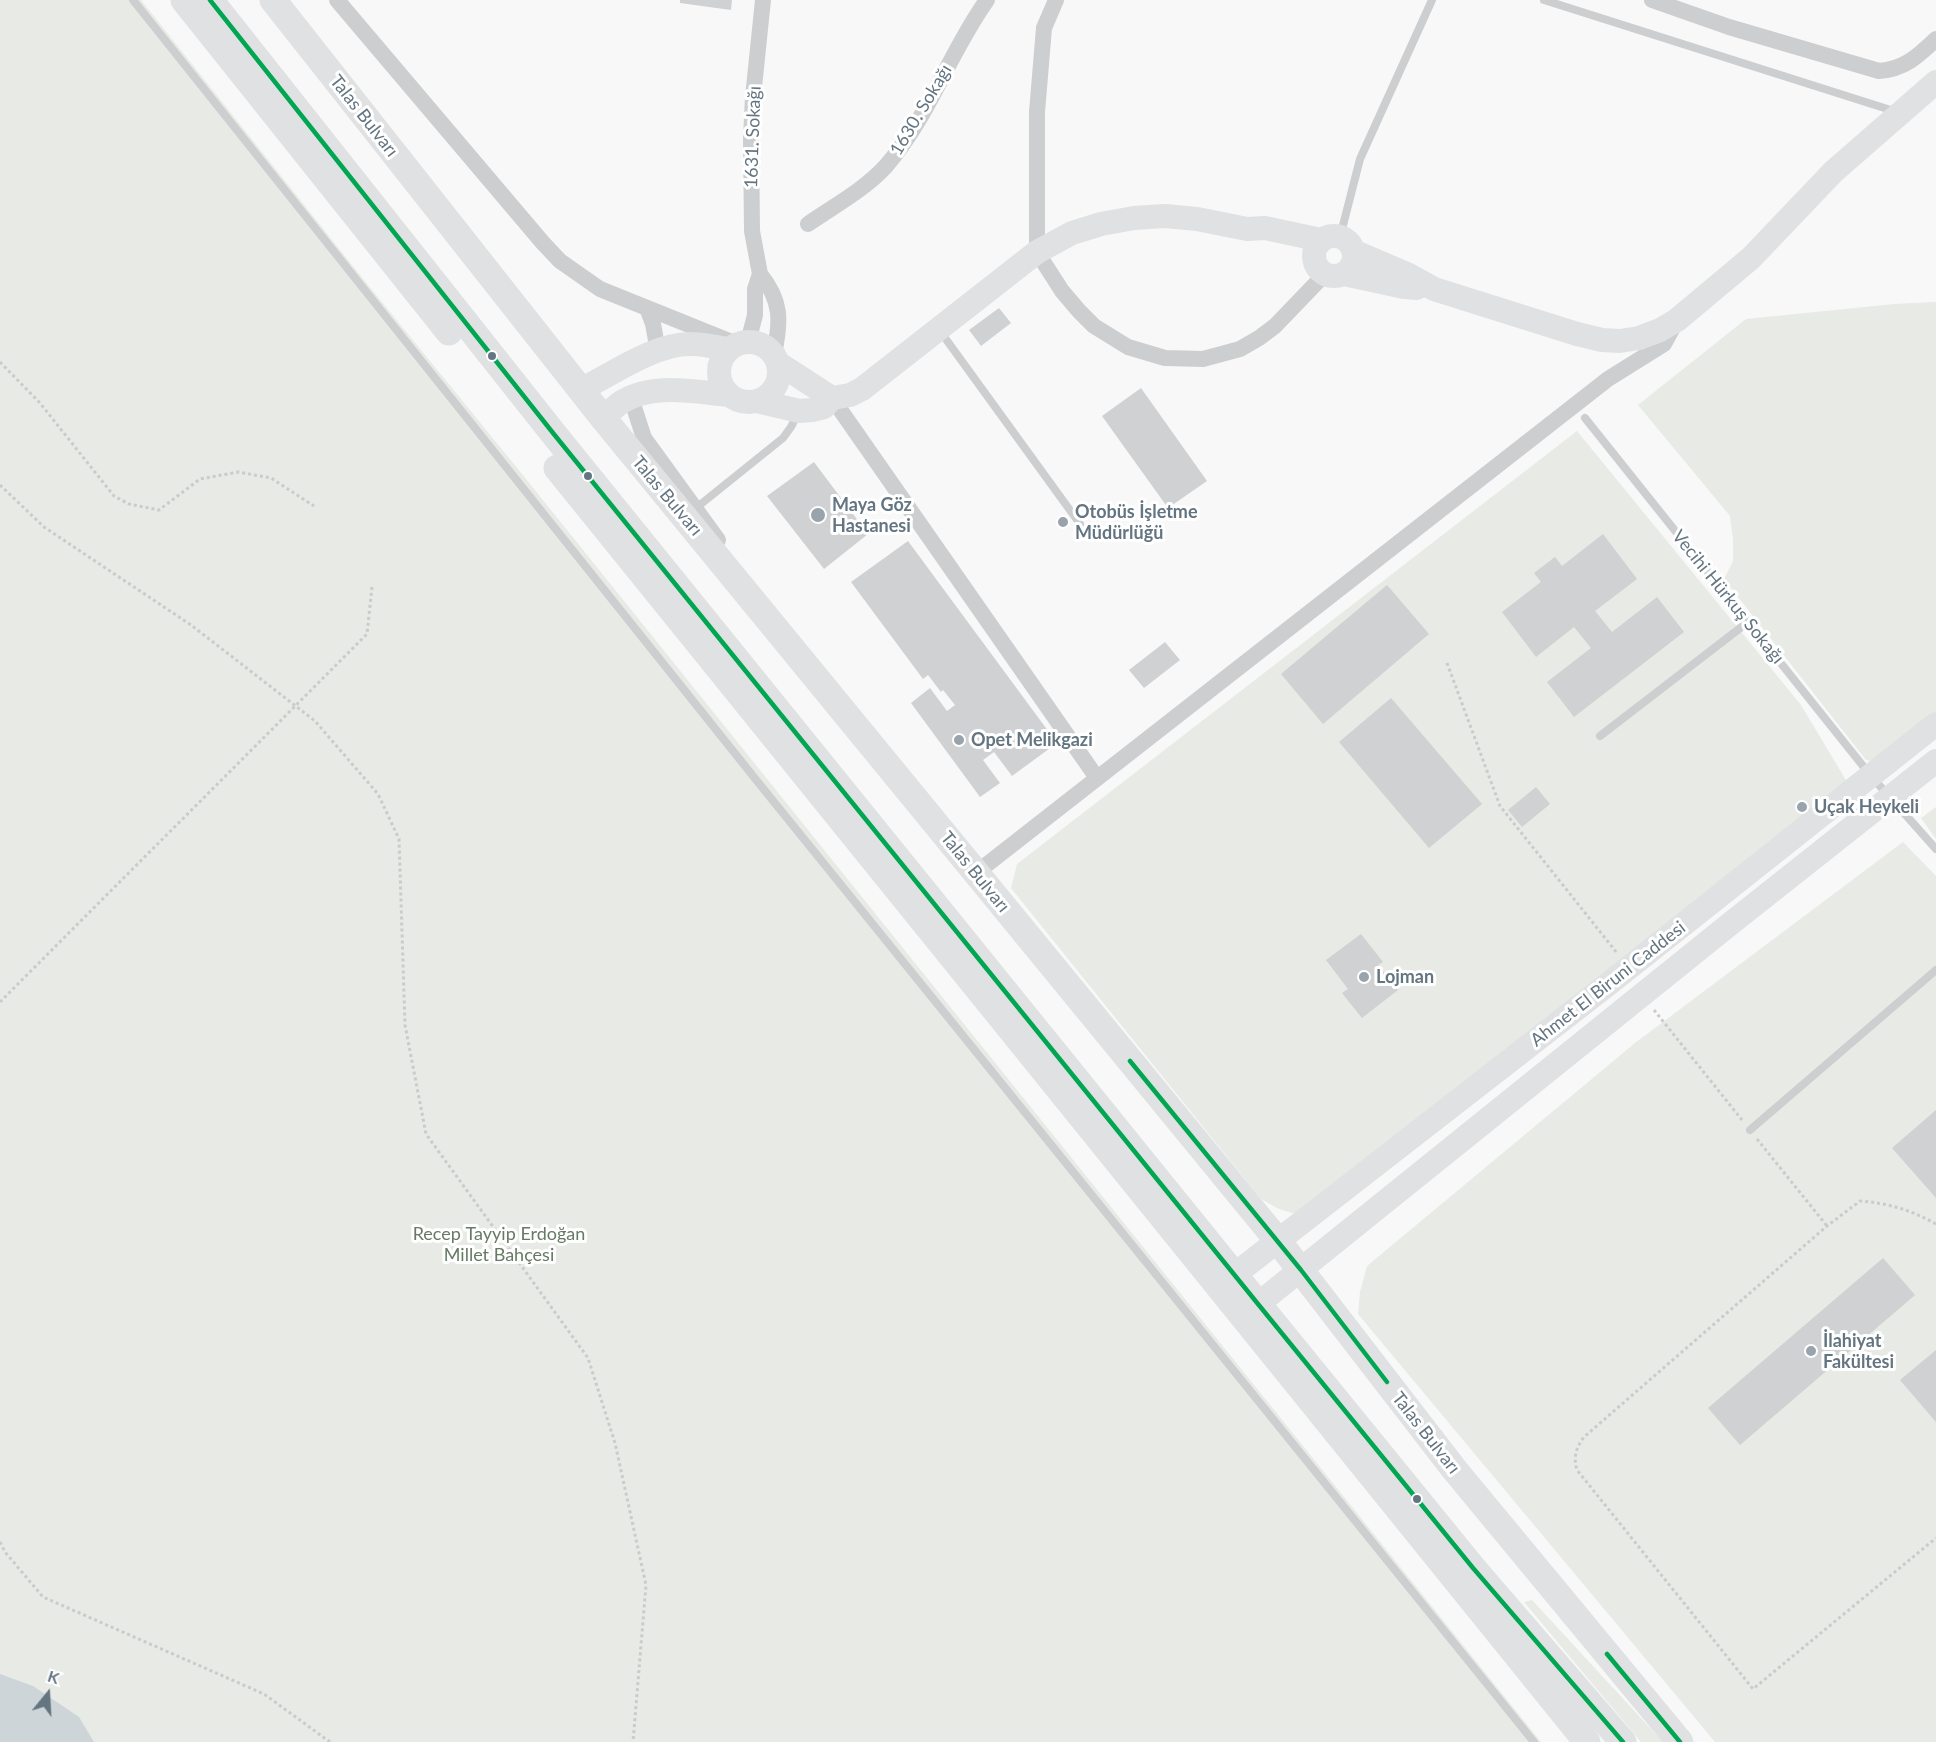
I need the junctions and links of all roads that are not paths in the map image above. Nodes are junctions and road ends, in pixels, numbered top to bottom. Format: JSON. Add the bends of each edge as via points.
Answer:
{"nodes":[{"id":1,"x":133,"y":0,"type":"edge"},
{"id":2,"x":184,"y":0,"type":"edge"},
{"id":3,"x":210,"y":0,"type":"edge"},
{"id":4,"x":273,"y":0,"type":"edge"},
{"id":5,"x":337,"y":0,"type":"edge"},
{"id":6,"x":764,"y":0,"type":"edge"},
{"id":7,"x":987,"y":0,"type":"edge"},
{"id":8,"x":1056,"y":0,"type":"edge"},
{"id":9,"x":1432,"y":0,"type":"edge"},
{"id":10,"x":1544,"y":0,"type":"edge"},
{"id":11,"x":1652,"y":0,"type":"edge"},
{"id":12,"x":1936,"y":39,"type":"edge"},
{"id":13,"x":1936,"y":82,"type":"edge"},
{"id":14,"x":1900,"y":113,"type":"junction"},
{"id":15,"x":808,"y":224,"type":"dead end"},
{"id":16,"x":1037,"y":252,"type":"junction"},
{"id":17,"x":1333,"y":256,"type":"junction"},
{"id":18,"x":760,"y":274,"type":"junction"},
{"id":19,"x":647,"y":308,"type":"junction"},
{"id":20,"x":1677,"y":320,"type":"junction"},
{"id":21,"x":938,"y":328,"type":"junction"},
{"id":22,"x":738,"y":345,"type":"junction"},
{"id":23,"x":658,"y":351,"type":"junction"},
{"id":24,"x":776,"y":358,"type":"junction"},
{"id":25,"x":581,"y":390,"type":"junction"},
{"id":26,"x":730,"y":394,"type":"junction"},
{"id":27,"x":631,"y":398,"type":"junction"},
{"id":28,"x":832,"y":398,"type":"junction"},
{"id":29,"x":757,"y":401,"type":"junction"},
{"id":30,"x":799,"y":411,"type":"junction"},
{"id":31,"x":603,"y":418,"type":"junction"},
{"id":32,"x":1586,"y":418,"type":"dead end"},
{"id":33,"x":696,"y":508,"type":"junction"},
{"id":34,"x":1080,"y":524,"type":"dead end"},
{"id":35,"x":1748,"y":622,"type":"junction"},
{"id":36,"x":786,"y":640,"type":"junction"},
{"id":37,"x":1936,"y":724,"type":"edge"},
{"id":38,"x":1600,"y":736,"type":"dead end"},
{"id":39,"x":1936,"y":761,"type":"edge"},
{"id":40,"x":1871,"y":776,"type":"junction"},
{"id":41,"x":1097,"y":778,"type":"junction"},
{"id":42,"x":1890,"y":798,"type":"junction"},
{"id":43,"x":1780,"y":849,"type":"junction"},
{"id":44,"x":1936,"y":849,"type":"edge"},
{"id":45,"x":1797,"y":872,"type":"junction"},
{"id":46,"x":976,"y":873,"type":"junction"},
{"id":47,"x":1936,"y":970,"type":"edge"},
{"id":48,"x":1750,"y":1130,"type":"road end"},
{"id":49,"x":1278,"y":1241,"type":"junction"},
{"id":50,"x":1301,"y":1270,"type":"junction"},
{"id":51,"x":1234,"y":1275,"type":"junction"},
{"id":52,"x":1258,"y":1304,"type":"junction"},
{"id":53,"x":1534,"y":1742,"type":"edge"},
{"id":54,"x":1587,"y":1742,"type":"edge"},
{"id":55,"x":1623,"y":1742,"type":"edge"},
{"id":56,"x":1680,"y":1742,"type":"edge"}],
"edges":[{"from":1,"to":53,"type":"lane"},
{"from":2,"to":54,"type":"main road"},
{"from":3,"to":51,"type":"main road","via":[[560,441]]},
{"from":4,"to":25,"type":"main road","name":"Talas Bulvarı"},
{"from":5,"to":19,"type":"street","via":[[549,249],[600,289]]},
{"from":6,"to":18,"type":"street","name":"1631. Sokağı","via":[[751,138],[752,231]]},
{"from":7,"to":15,"type":"street","name":"1630. Sokağı","via":[[896,154],[872,180]]},
{"from":8,"to":16,"type":"street","via":[[1044,28],[1037,112]]},
{"from":9,"to":17,"type":"lane","via":[[1360,159]]},
{"from":10,"to":14,"type":"lane"},
{"from":11,"to":12,"type":"street","via":[[1879,71],[1908,64]]},
{"from":13,"to":14,"type":"street"},
{"from":14,"to":20,"type":"street","via":[[1833,172],[1751,258]]},
{"from":16,"to":17,"type":"street","via":[[1072,233],[1101,224],[1165,216],[1247,229],[1262,240]]},
{"from":16,"to":17,"type":"street","via":[[1062,291],[1094,326],[1128,348],[1181,360],[1222,355],[1259,338],[1275,326]]},
{"from":16,"to":21,"type":"street"},
{"from":17,"to":20,"type":"street","via":[[1404,287],[1434,289],[1602,340],[1639,338]]},
{"from":18,"to":22,"type":"street","name":"1631. Sokağı","via":[[755,289],[755,315]]},
{"from":18,"to":24,"type":"street","name":"1631. Sokağı","via":[[771,289],[778,314]]},
{"from":19,"to":22,"type":"street"},
{"from":19,"to":23,"type":"street"},
{"from":20,"to":41,"type":"street","via":[[1664,344],[1608,379]]},
{"from":21,"to":28,"type":"street","via":[[862,389]]},
{"from":21,"to":34,"type":"lane"},
{"from":22,"to":23,"type":"street","via":[[692,344]]},
{"from":22,"to":24,"type":"street","via":[[758,343]]},
{"from":22,"to":26,"type":"street","via":[[719,367],[723,387]]},
{"from":23,"to":25,"type":"street"},
{"from":24,"to":28,"type":"street"},
{"from":24,"to":29,"type":"street","via":[[778,382],[766,397]]},
{"from":25,"to":31,"type":"main road","name":"Talas Bulvarı"},
{"from":26,"to":27,"type":"street","via":[[664,390]]},
{"from":26,"to":29,"type":"street","via":[[747,402]]},
{"from":27,"to":31,"type":"street"},
{"from":27,"to":33,"type":"street","via":[[644,438]]},
{"from":28,"to":30,"type":"street","via":[[824,406]]},
{"from":28,"to":41,"type":"street"},
{"from":29,"to":30,"type":"street"},
{"from":30,"to":33,"type":"lane","via":[[783,438]]},
{"from":31,"to":36,"type":"main road","name":"Talas Bulvarı"},
{"from":32,"to":35,"type":"lane","name":"Vecihi Hürkuş Sokağı"},
{"from":33,"to":36,"type":"street"},
{"from":35,"to":38,"type":"lane"},
{"from":35,"to":40,"type":"lane","name":"Vecihi Hürkuş Sokağı"},
{"from":36,"to":46,"type":"main road","name":"Talas Bulvarı"},
{"from":37,"to":40,"type":"street","name":"Ahmet El Biruni Caddesi"},
{"from":39,"to":42,"type":"street","name":"Ahmet El Biruni Caddesi"},
{"from":40,"to":42,"type":"lane","name":"Vecihi Hürkuş Sokağı"},
{"from":40,"to":43,"type":"street","name":"Ahmet El Biruni Caddesi"},
{"from":41,"to":46,"type":"street"},
{"from":42,"to":44,"type":"lane"},
{"from":42,"to":45,"type":"street","name":"Ahmet El Biruni Caddesi"},
{"from":43,"to":45,"type":"street","via":[[1801,851],[1802,864]]},
{"from":43,"to":49,"type":"street","name":"Ahmet El Biruni Caddesi"},
{"from":45,"to":50,"type":"street","name":"Ahmet El Biruni Caddesi"},
{"from":46,"to":49,"type":"main road","name":"Talas Bulvarı"},
{"from":47,"to":48,"type":"lane"},
{"from":49,"to":50,"type":"main road","name":"Talas Bulvarı"},
{"from":49,"to":51,"type":"street","name":"Ahmet El Biruni Caddesi"},
{"from":50,"to":52,"type":"street","name":"Ahmet El Biruni Caddesi"},
{"from":50,"to":56,"type":"main road","name":"Talas Bulvarı","via":[[1454,1469]]},
{"from":51,"to":52,"type":"main road"},
{"from":52,"to":55,"type":"main road","via":[[1473,1568]]}]}
